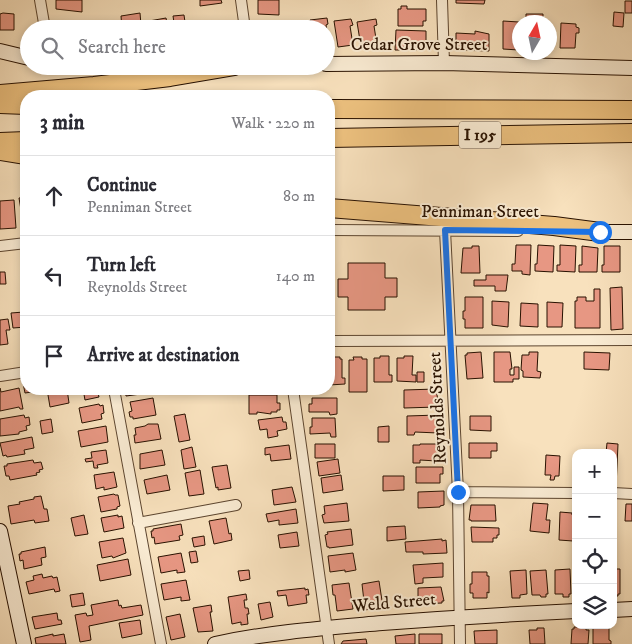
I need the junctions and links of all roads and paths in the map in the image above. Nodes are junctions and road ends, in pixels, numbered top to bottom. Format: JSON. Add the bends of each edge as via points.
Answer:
{"nodes":[{"id":1,"x":40,"y":0,"type":"edge"},
{"id":2,"x":241,"y":0,"type":"edge"},
{"id":3,"x":442,"y":0,"type":"edge"},
{"id":4,"x":43,"y":20,"type":"edge"},
{"id":5,"x":244,"y":20,"type":"edge"},
{"id":6,"x":0,"y":51,"type":"edge"},
{"id":7,"x":20,"y":56,"type":"edge"},
{"id":8,"x":444,"y":63,"type":"junction"},
{"id":9,"x":335,"y":64,"type":"edge"},
{"id":10,"x":632,"y":68,"type":"edge"},
{"id":11,"x":182,"y":75,"type":"edge"},
{"id":12,"x":47,"y":90,"type":"edge"},
{"id":13,"x":20,"y":92,"type":"edge"},
{"id":14,"x":0,"y":94,"type":"edge"},
{"id":15,"x":0,"y":104,"type":"edge"},
{"id":16,"x":20,"y":104,"type":"edge"},
{"id":17,"x":335,"y":109,"type":"edge"},
{"id":18,"x":632,"y":110,"type":"edge"},
{"id":19,"x":632,"y":133,"type":"edge"},
{"id":20,"x":335,"y":138,"type":"edge"},
{"id":21,"x":20,"y":141,"type":"edge"},
{"id":22,"x":0,"y":142,"type":"edge"},
{"id":23,"x":0,"y":151,"type":"edge"},
{"id":24,"x":20,"y":154,"type":"edge"},
{"id":25,"x":335,"y":208,"type":"edge"},
{"id":26,"x":335,"y":230,"type":"edge"},
{"id":27,"x":445,"y":230,"type":"junction"},
{"id":28,"x":600,"y":232,"type":"junction"},
{"id":29,"x":632,"y":232,"type":"edge"},
{"id":30,"x":20,"y":244,"type":"edge"},
{"id":31,"x":0,"y":246,"type":"edge"},
{"id":32,"x":451,"y":340,"type":"junction"},
{"id":33,"x":632,"y":340,"type":"edge"},
{"id":34,"x":335,"y":341,"type":"edge"},
{"id":35,"x":20,"y":373,"type":"edge"},
{"id":36,"x":0,"y":376,"type":"edge"},
{"id":37,"x":115,"y":395,"type":"edge"},
{"id":38,"x":294,"y":395,"type":"edge"},
{"id":39,"x":458,"y":492,"type":"junction"},
{"id":40,"x":572,"y":493,"type":"edge"},
{"id":41,"x":617,"y":494,"type":"edge"},
{"id":42,"x":632,"y":494,"type":"edge"},
{"id":43,"x":236,"y":505,"type":"dead end"},
{"id":44,"x":138,"y":523,"type":"junction"},
{"id":45,"x":0,"y":531,"type":"edge"},
{"id":46,"x":632,"y":609,"type":"edge"},
{"id":47,"x":617,"y":610,"type":"edge"},
{"id":48,"x":572,"y":611,"type":"edge"},
{"id":49,"x":460,"y":617,"type":"junction"},
{"id":50,"x":327,"y":628,"type":"junction"},
{"id":51,"x":24,"y":644,"type":"edge"},
{"id":52,"x":161,"y":644,"type":"edge"},
{"id":53,"x":216,"y":644,"type":"edge"},
{"id":54,"x":329,"y":644,"type":"edge"},
{"id":55,"x":460,"y":644,"type":"edge"}],
"edges":[{"from":1,"to":4,"type":"street"},
{"from":2,"to":5,"type":"street"},
{"from":3,"to":8,"type":"street"},
{"from":6,"to":7,"type":"main road"},
{"from":8,"to":9,"type":"main road","name":"Cedar Grove Street"},
{"from":8,"to":10,"type":"main road","name":"Cedar Grove Street"},
{"from":11,"to":12,"type":"highway"},
{"from":13,"to":14,"type":"highway"},
{"from":15,"to":16,"type":"highway"},
{"from":17,"to":18,"type":"highway","number":"I 195"},
{"from":19,"to":20,"type":"highway","number":"I 195"},
{"from":21,"to":22,"type":"highway"},
{"from":23,"to":24,"type":"highway"},
{"from":25,"to":28,"type":"highway"},
{"from":26,"to":27,"type":"street","name":"Penniman Street"},
{"from":27,"to":28,"type":"street","name":"Penniman Street"},
{"from":27,"to":32,"type":"street","name":"Reynolds Street"},
{"from":28,"to":29,"type":"main road","name":"Penniman Street"},
{"from":30,"to":31,"type":"street"},
{"from":32,"to":33,"type":"street"},
{"from":32,"to":34,"type":"street"},
{"from":32,"to":39,"type":"street","name":"Reynolds Street"},
{"from":35,"to":36,"type":"street"},
{"from":37,"to":44,"type":"street"},
{"from":38,"to":50,"type":"street"},
{"from":39,"to":40,"type":"street"},
{"from":39,"to":49,"type":"street","name":"Reynolds Street"},
{"from":41,"to":42,"type":"street"},
{"from":43,"to":44,"type":"street"},
{"from":44,"to":52,"type":"street"},
{"from":45,"to":51,"type":"main road"},
{"from":46,"to":47,"type":"main road"},
{"from":48,"to":49,"type":"main road","name":"Weld Street"},
{"from":49,"to":50,"type":"main road","name":"Weld Street"},
{"from":49,"to":55,"type":"street","name":"Reynolds Street"},
{"from":50,"to":53,"type":"main road","name":"Weld Street"},
{"from":50,"to":54,"type":"street"}]}
